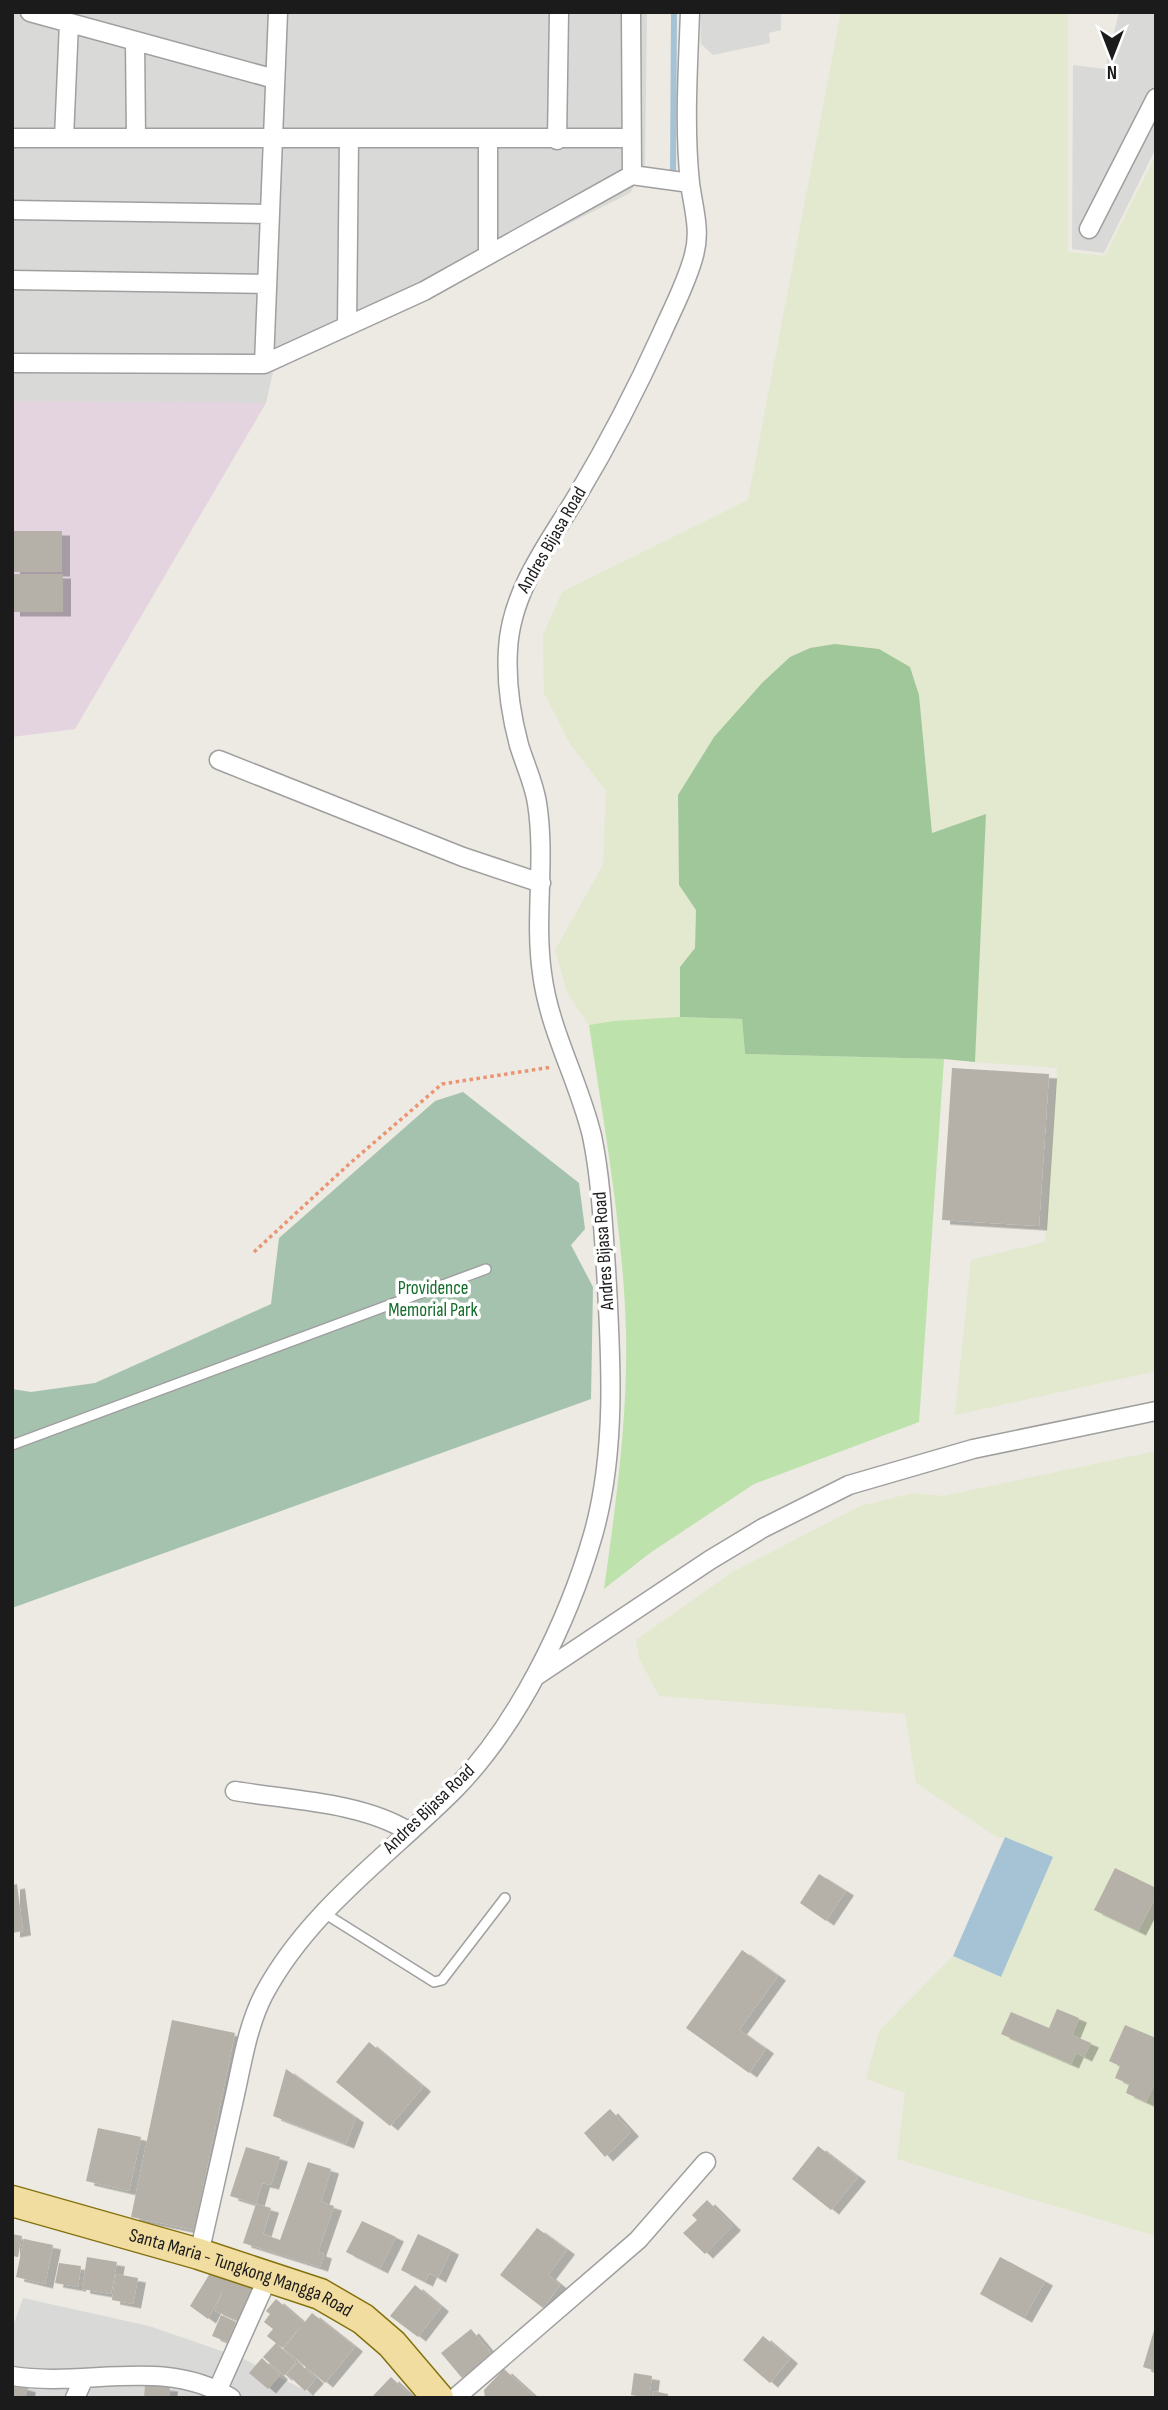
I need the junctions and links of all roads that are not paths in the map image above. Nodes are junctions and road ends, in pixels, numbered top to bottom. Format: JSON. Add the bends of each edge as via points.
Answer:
{"nodes":[{"id":1,"x":30,"y":12,"type":"edge"},
{"id":2,"x":278,"y":12,"type":"edge"},
{"id":3,"x":559,"y":12,"type":"edge"},
{"id":4,"x":631,"y":12,"type":"edge"},
{"id":5,"x":690,"y":12,"type":"edge"},
{"id":6,"x":69,"y":23,"type":"junction"},
{"id":7,"x":135,"y":41,"type":"junction"},
{"id":8,"x":275,"y":79,"type":"junction"},
{"id":9,"x":1156,"y":98,"type":"edge"},
{"id":10,"x":12,"y":138,"type":"edge"},
{"id":11,"x":64,"y":138,"type":"junction"},
{"id":12,"x":136,"y":138,"type":"junction"},
{"id":13,"x":631,"y":138,"type":"junction"},
{"id":14,"x":273,"y":139,"type":"junction"},
{"id":15,"x":349,"y":139,"type":"junction"},
{"id":16,"x":488,"y":140,"type":"junction"},
{"id":17,"x":558,"y":140,"type":"junction"},
{"id":18,"x":632,"y":175,"type":"junction"},
{"id":19,"x":690,"y":183,"type":"junction"},
{"id":20,"x":12,"y":210,"type":"edge"},
{"id":21,"x":270,"y":214,"type":"junction"},
{"id":22,"x":1089,"y":229,"type":"dead end"},
{"id":23,"x":488,"y":256,"type":"junction"},
{"id":24,"x":12,"y":280,"type":"edge"},
{"id":25,"x":267,"y":284,"type":"junction"},
{"id":26,"x":347,"y":326,"type":"junction"},
{"id":27,"x":12,"y":363,"type":"edge"},
{"id":28,"x":264,"y":364,"type":"junction"},
{"id":29,"x":219,"y":761,"type":"dead end"},
{"id":30,"x":541,"y":883,"type":"junction"},
{"id":31,"x":486,"y":1269,"type":"dead end"},
{"id":32,"x":1156,"y":1411,"type":"edge"},
{"id":33,"x":12,"y":1446,"type":"edge"},
{"id":34,"x":533,"y":1678,"type":"junction"},
{"id":35,"x":235,"y":1791,"type":"dead end"},
{"id":36,"x":408,"y":1831,"type":"junction"},
{"id":37,"x":505,"y":1898,"type":"dead end"},
{"id":38,"x":324,"y":1913,"type":"junction"},
{"id":39,"x":706,"y":2162,"type":"dead end"},
{"id":40,"x":12,"y":2201,"type":"edge"},
{"id":41,"x":199,"y":2254,"type":"junction"},
{"id":42,"x":269,"y":2275,"type":"junction"},
{"id":43,"x":12,"y":2376,"type":"edge"},
{"id":44,"x":84,"y":2378,"type":"junction"},
{"id":45,"x":221,"y":2395,"type":"edge"},
{"id":46,"x":75,"y":2398,"type":"edge"},
{"id":47,"x":438,"y":2398,"type":"edge"},
{"id":48,"x":454,"y":2398,"type":"edge"}],
"edges":[{"from":1,"to":6,"type":"street"},
{"from":2,"to":8,"type":"street"},
{"from":3,"to":17,"type":"street"},
{"from":4,"to":13,"type":"street"},
{"from":5,"to":19,"type":"street","name":"Andres Bijasa Road"},
{"from":6,"to":7,"type":"street"},
{"from":6,"to":11,"type":"street"},
{"from":7,"to":8,"type":"street"},
{"from":7,"to":12,"type":"street"},
{"from":8,"to":14,"type":"street"},
{"from":9,"to":22,"type":"street"},
{"from":10,"to":11,"type":"street"},
{"from":11,"to":12,"type":"street"},
{"from":12,"to":14,"type":"street"},
{"from":13,"to":17,"type":"street"},
{"from":13,"to":18,"type":"street"},
{"from":14,"to":15,"type":"street"},
{"from":14,"to":21,"type":"street"},
{"from":15,"to":16,"type":"street"},
{"from":15,"to":26,"type":"street"},
{"from":16,"to":17,"type":"street"},
{"from":16,"to":23,"type":"street"},
{"from":18,"to":19,"type":"street"},
{"from":18,"to":23,"type":"street"},
{"from":19,"to":30,"type":"street","name":"Andres Bijasa Road","via":[[697,216],[696,250],[682,288],[582,489],[516,603],[508,648],[511,702],[518,743],[537,796]]},
{"from":20,"to":21,"type":"street"},
{"from":21,"to":25,"type":"street"},
{"from":23,"to":26,"type":"street"},
{"from":24,"to":25,"type":"street"},
{"from":25,"to":28,"type":"street"},
{"from":26,"to":28,"type":"street"},
{"from":27,"to":28,"type":"street"},
{"from":29,"to":30,"type":"street"},
{"from":30,"to":34,"type":"street","name":"Andres Bijasa Road","via":[[538,930],[542,976],[552,1020],[591,1132],[610,1335],[607,1468],[592,1539]]},
{"from":31,"to":33,"type":"lane"},
{"from":32,"to":34,"type":"street","via":[[972,1449],[849,1485],[710,1560]]},
{"from":34,"to":36,"type":"street","name":"Andres Bijasa Road","via":[[487,1751],[455,1789]]},
{"from":35,"to":36,"type":"street","via":[[362,1811],[390,1819]]},
{"from":36,"to":38,"type":"street","name":"Andres Bijasa Road"},
{"from":37,"to":38,"type":"lane","via":[[442,1980],[435,1982]]},
{"from":38,"to":41,"type":"street","name":"Andres Bijasa Road","via":[[277,1973],[253,2018]]},
{"from":39,"to":48,"type":"street","via":[[638,2240]]},
{"from":40,"to":41,"type":"main road","name":"Santa Maria - Tungkong Mangga Road"},
{"from":41,"to":42,"type":"main road","name":"Santa Maria - Tungkong Mangga Road"},
{"from":42,"to":45,"type":"street"},
{"from":42,"to":47,"type":"main road","name":"Santa Maria - Tungkong Mangga Road","via":[[320,2294],[363,2319],[392,2344]]},
{"from":43,"to":44,"type":"street"},
{"from":44,"to":45,"type":"street","via":[[182,2377]]},
{"from":44,"to":46,"type":"street"}]}
